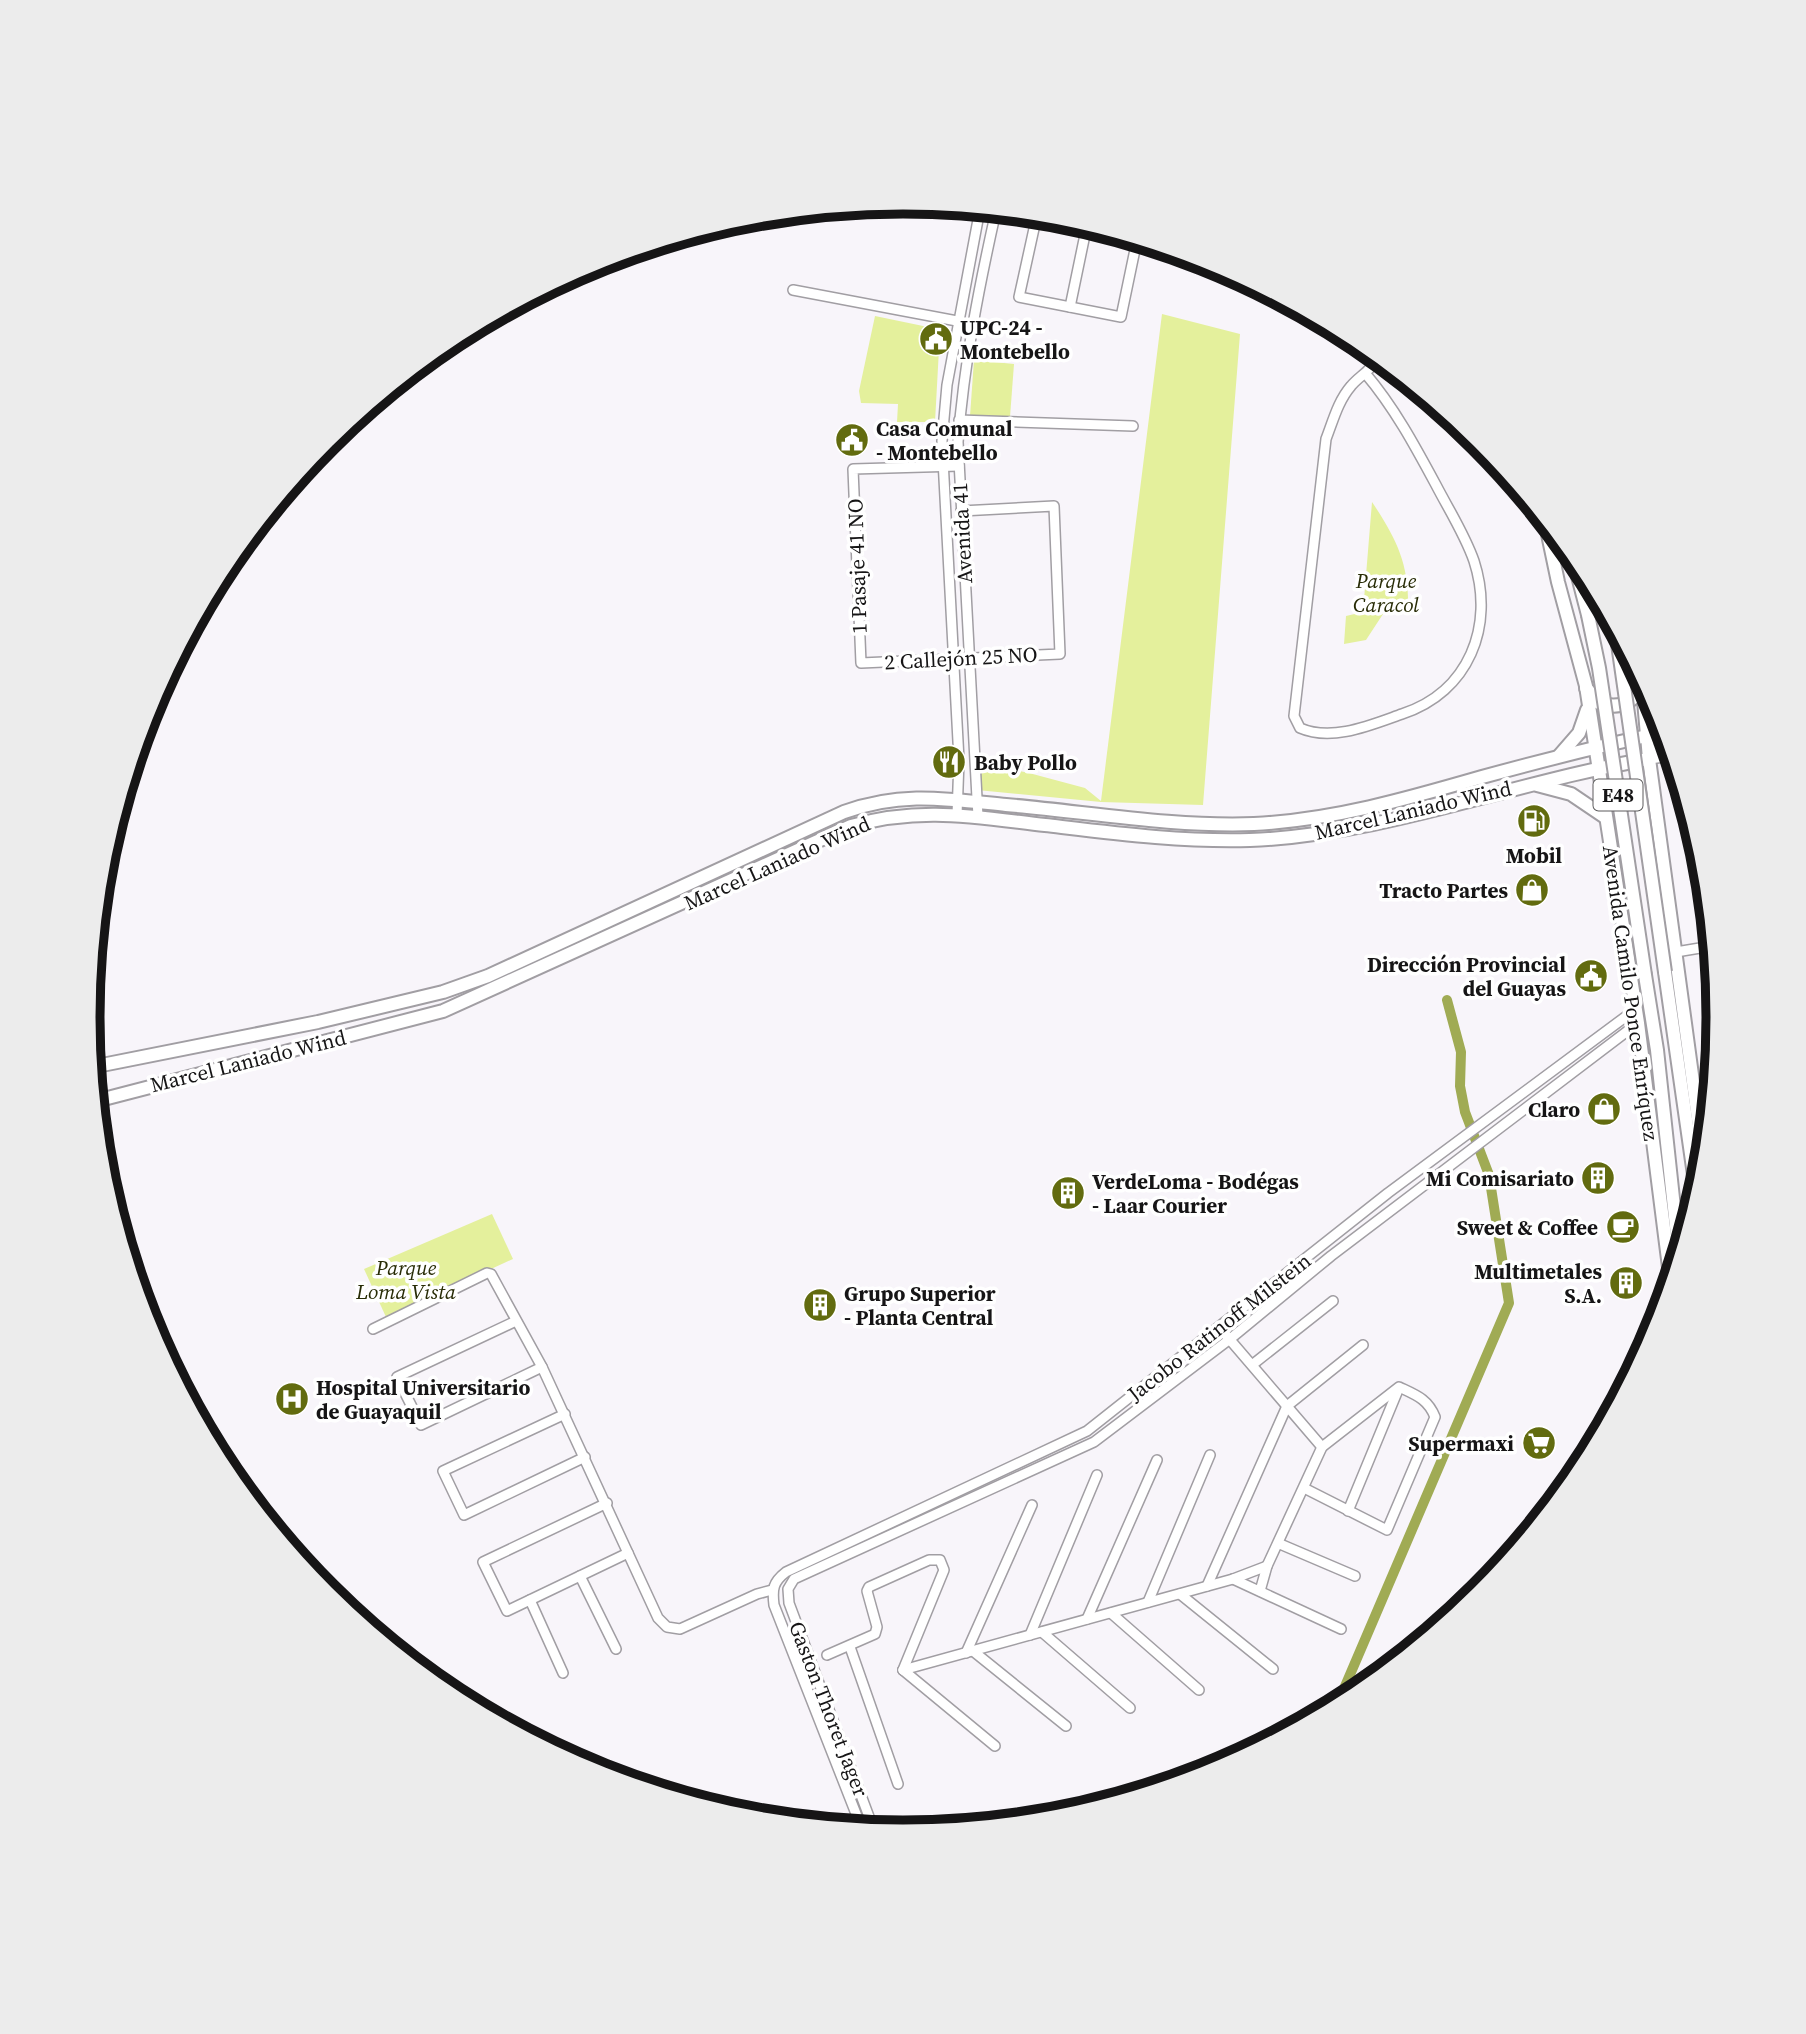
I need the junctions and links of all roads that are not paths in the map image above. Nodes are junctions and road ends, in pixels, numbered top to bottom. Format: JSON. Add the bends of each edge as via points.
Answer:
{"nodes":[{"id":1,"x":978,"y":218,"type":"edge"},
{"id":2,"x":994,"y":219,"type":"edge"},
{"id":3,"x":1035,"y":225,"type":"edge"},
{"id":4,"x":1085,"y":235,"type":"edge"},
{"id":5,"x":1135,"y":248,"type":"edge"},
{"id":6,"x":793,"y":290,"type":"dead end"},
{"id":7,"x":1070,"y":307,"type":"junction"},
{"id":8,"x":957,"y":321,"type":"junction"},
{"id":9,"x":1373,"y":366,"type":"edge"},
{"id":10,"x":1365,"y":373,"type":"junction"},
{"id":11,"x":959,"y":420,"type":"junction"},
{"id":12,"x":1133,"y":426,"type":"dead end"},
{"id":13,"x":943,"y":466,"type":"junction"},
{"id":14,"x":959,"y":466,"type":"junction"},
{"id":15,"x":961,"y":511,"type":"junction"},
{"id":16,"x":1549,"y":541,"type":"edge"},
{"id":17,"x":1580,"y":586,"type":"edge"},
{"id":18,"x":1620,"y":655,"type":"edge"},
{"id":19,"x":969,"y":658,"type":"junction"},
{"id":20,"x":953,"y":659,"type":"junction"},
{"id":21,"x":861,"y":663,"type":"joint"},
{"id":22,"x":1586,"y":686,"type":"junction"},
{"id":23,"x":1636,"y":691,"type":"edge"},
{"id":24,"x":1588,"y":703,"type":"junction"},
{"id":25,"x":1645,"y":709,"type":"edge"},
{"id":26,"x":1653,"y":730,"type":"edge"},
{"id":27,"x":1647,"y":736,"type":"junction"},
{"id":28,"x":1595,"y":748,"type":"junction"},
{"id":29,"x":1660,"y":748,"type":"edge"},
{"id":30,"x":1558,"y":756,"type":"junction"},
{"id":31,"x":1663,"y":757,"type":"edge"},
{"id":32,"x":1649,"y":759,"type":"junction"},
{"id":33,"x":1598,"y":767,"type":"junction"},
{"id":34,"x":1530,"y":783,"type":"junction"},
{"id":35,"x":958,"y":800,"type":"junction"},
{"id":36,"x":977,"y":802,"type":"junction"},
{"id":37,"x":957,"y":815,"type":"junction"},
{"id":38,"x":978,"y":817,"type":"junction"},
{"id":39,"x":1605,"y":817,"type":"junction"},
{"id":40,"x":1703,"y":947,"type":"edge"},
{"id":41,"x":1676,"y":951,"type":"junction"},
{"id":42,"x":1645,"y":976,"type":"junction"},
{"id":43,"x":1636,"y":1009,"type":"junction"},
{"id":44,"x":1671,"y":1017,"type":"junction"},
{"id":45,"x":1638,"y":1023,"type":"junction"},
{"id":46,"x":1688,"y":1037,"type":"junction"},
{"id":47,"x":1657,"y":1050,"type":"junction"},
{"id":48,"x":101,"y":1065,"type":"edge"},
{"id":49,"x":1679,"y":1070,"type":"junction"},
{"id":50,"x":104,"y":1099,"type":"edge"},
{"id":51,"x":1699,"y":1123,"type":"edge"},
{"id":52,"x":1692,"y":1164,"type":"edge"},
{"id":53,"x":1677,"y":1233,"type":"edge"},
{"id":54,"x":1668,"y":1261,"type":"edge"},
{"id":55,"x":1333,"y":1301,"type":"dead end"},
{"id":56,"x":516,"y":1321,"type":"junction"},
{"id":57,"x":1219,"y":1327,"type":"junction"},
{"id":58,"x":373,"y":1329,"type":"dead end"},
{"id":59,"x":1230,"y":1339,"type":"junction"},
{"id":60,"x":1363,"y":1345,"type":"dead end"},
{"id":61,"x":1252,"y":1364,"type":"junction"},
{"id":62,"x":542,"y":1367,"type":"junction"},
{"id":63,"x":1399,"y":1387,"type":"junction"},
{"id":64,"x":1287,"y":1406,"type":"junction"},
{"id":65,"x":565,"y":1414,"type":"junction"},
{"id":66,"x":1322,"y":1447,"type":"junction"},
{"id":67,"x":1210,"y":1455,"type":"dead end"},
{"id":68,"x":585,"y":1457,"type":"junction"},
{"id":69,"x":1157,"y":1460,"type":"dead end"},
{"id":70,"x":1097,"y":1475,"type":"dead end"},
{"id":71,"x":1304,"y":1488,"type":"junction"},
{"id":72,"x":607,"y":1503,"type":"junction"},
{"id":73,"x":1032,"y":1505,"type":"dead end"},
{"id":74,"x":926,"y":1506,"type":"junction"},
{"id":75,"x":1348,"y":1511,"type":"junction"},
{"id":76,"x":931,"y":1516,"type":"junction"},
{"id":77,"x":1280,"y":1544,"type":"junction"},
{"id":78,"x":628,"y":1553,"type":"junction"},
{"id":79,"x":1267,"y":1566,"type":"junction"},
{"id":80,"x":580,"y":1576,"type":"junction"},
{"id":81,"x":1355,"y":1576,"type":"dead end"},
{"id":82,"x":1233,"y":1579,"type":"junction"},
{"id":83,"x":1207,"y":1586,"type":"junction"},
{"id":84,"x":789,"y":1588,"type":"joint"},
{"id":85,"x":772,"y":1590,"type":"junction"},
{"id":86,"x":1260,"y":1591,"type":"junction"},
{"id":87,"x":1180,"y":1594,"type":"junction"},
{"id":88,"x":530,"y":1600,"type":"junction"},
{"id":89,"x":1148,"y":1602,"type":"junction"},
{"id":90,"x":1111,"y":1612,"type":"junction"},
{"id":91,"x":1087,"y":1619,"type":"junction"},
{"id":92,"x":1341,"y":1629,"type":"dead end"},
{"id":93,"x":1042,"y":1632,"type":"junction"},
{"id":94,"x":1030,"y":1635,"type":"junction"},
{"id":95,"x":850,"y":1647,"type":"junction"},
{"id":96,"x":616,"y":1649,"type":"dead end"},
{"id":97,"x":969,"y":1652,"type":"junction"},
{"id":98,"x":827,"y":1656,"type":"dead end"},
{"id":99,"x":1273,"y":1669,"type":"dead end"},
{"id":100,"x":903,"y":1670,"type":"junction"},
{"id":101,"x":564,"y":1673,"type":"dead end"},
{"id":102,"x":1199,"y":1690,"type":"dead end"},
{"id":103,"x":1130,"y":1709,"type":"dead end"},
{"id":104,"x":1066,"y":1726,"type":"dead end"},
{"id":105,"x":841,"y":1736,"type":"junction"},
{"id":106,"x":827,"y":1742,"type":"junction"},
{"id":107,"x":995,"y":1746,"type":"dead end"},
{"id":108,"x":898,"y":1784,"type":"dead end"},
{"id":109,"x":858,"y":1819,"type":"edge"},
{"id":110,"x":870,"y":1819,"type":"edge"}],
"edges":[{"from":1,"to":8,"type":"street","name":"Avenida 41"},
{"from":2,"to":11,"type":"street","name":"Avenida 41","via":[[976,300]]},
{"from":3,"to":7,"type":"street","via":[[1019,297]]},
{"from":4,"to":7,"type":"street"},
{"from":5,"to":7,"type":"street","via":[[1121,317]]},
{"from":6,"to":8,"type":"street"},
{"from":8,"to":13,"type":"street","name":"Avenida 41","via":[[947,384]]},
{"from":9,"to":10,"type":"street"},
{"from":10,"to":10,"type":"street","via":[[1351,386],[1326,439],[1294,716],[1300,728],[1311,733],[1334,733],[1424,707],[1451,687],[1469,662],[1480,631],[1483,599],[1473,560],[1408,433]]},
{"from":11,"to":12,"type":"street"},
{"from":11,"to":14,"type":"street","name":"Avenida 41"},
{"from":13,"to":14,"type":"street"},
{"from":13,"to":20,"type":"street","name":"Avenida 41"},
{"from":13,"to":21,"type":"street","name":"1 Pasaje 41 NO","via":[[853,469]]},
{"from":14,"to":15,"type":"street","name":"Avenida 41"},
{"from":15,"to":19,"type":"street","name":"Avenida 41"},
{"from":15,"to":19,"type":"street","name":"2 Callejón 25 NO","via":[[1054,506],[1060,654]]},
{"from":16,"to":22,"type":"main road","name":"Avenida Camilo Ponce Enríquez","number":"E48"},
{"from":17,"to":42,"type":"main road","name":"Avenida Camilo Ponce Enríquez","number":"E48","bridge":true,"via":[[1599,668]]},
{"from":18,"to":44,"type":"main road","name":"Avenida Camilo Ponce Enríquez","number":"E48","bridge":true},
{"from":19,"to":20,"type":"street","name":"2 Callejón 25 NO"},
{"from":19,"to":36,"type":"street","name":"Avenida 41"},
{"from":20,"to":21,"type":"street","name":"2 Callejón 25 NO"},
{"from":20,"to":35,"type":"street","name":"Avenida 41"},
{"from":22,"to":23,"type":"main road","via":[[1599,703],[1621,706],[1631,702]]},
{"from":22,"to":24,"type":"main road","name":"Avenida Camilo Ponce Enríquez","number":"E48"},
{"from":24,"to":28,"type":"main road","name":"Avenida Camilo Ponce Enríquez","number":"E48"},
{"from":24,"to":30,"type":"main road","via":[[1579,733]]},
{"from":25,"to":27,"type":"main road","number":"E48"},
{"from":26,"to":27,"type":"main road"},
{"from":27,"to":28,"type":"main road","name":"Marcel Laniado Wind"},
{"from":27,"to":32,"type":"main road","number":"E48"},
{"from":28,"to":30,"type":"main road","name":"Marcel Laniado Wind"},
{"from":28,"to":33,"type":"main road","name":"Avenida Camilo Ponce Enríquez","number":"E48"},
{"from":29,"to":32,"type":"main road"},
{"from":30,"to":36,"type":"main road","name":"Marcel Laniado Wind","via":[[1315,820],[1190,823]]},
{"from":31,"to":32,"type":"street"},
{"from":32,"to":33,"type":"main road","name":"Marcel Laniado Wind"},
{"from":32,"to":41,"type":"main road","number":"E48"},
{"from":33,"to":34,"type":"main road","name":"Marcel Laniado Wind"},
{"from":33,"to":39,"type":"main road","name":"Avenida Camilo Ponce Enríquez","number":"E48"},
{"from":34,"to":38,"type":"main road","name":"Marcel Laniado Wind","via":[[1361,826],[1253,840],[1188,841]]},
{"from":34,"to":39,"type":"main road","via":[[1571,794]]},
{"from":35,"to":36,"type":"main road","name":"Marcel Laniado Wind"},
{"from":35,"to":37,"type":"street","name":"Avenida 41"},
{"from":35,"to":48,"type":"main road","name":"Marcel Laniado Wind","via":[[885,799],[844,812],[488,976],[443,992]]},
{"from":36,"to":38,"type":"street","name":"Avenida 41"},
{"from":37,"to":38,"type":"main road","name":"Marcel Laniado Wind"},
{"from":37,"to":50,"type":"main road","name":"Marcel Laniado Wind","via":[[888,816],[851,826],[443,1011]]},
{"from":39,"to":43,"type":"main road","name":"Avenida Camilo Ponce Enríquez","number":"E48"},
{"from":40,"to":41,"type":"street"},
{"from":41,"to":46,"type":"main road","number":"E48"},
{"from":42,"to":45,"type":"main road"},
{"from":42,"to":47,"type":"main road","name":"Avenida Camilo Ponce Enríquez","number":"E48"},
{"from":43,"to":45,"type":"main road","name":"Avenida Camilo Ponce Enríquez","number":"E48"},
{"from":43,"to":57,"type":"street","name":"Jacobo Ratinoff Milstein","via":[[1388,1193]]},
{"from":44,"to":46,"type":"main road"},
{"from":44,"to":49,"type":"main road","name":"Avenida Camilo Ponce Enríquez","number":"E48"},
{"from":45,"to":47,"type":"main road"},
{"from":45,"to":54,"type":"main road","name":"Avenida Camilo Ponce Enríquez","number":"E48"},
{"from":45,"to":59,"type":"street","name":"Jacobo Ratinoff Milstein","via":[[1331,1256]]},
{"from":46,"to":49,"type":"main road"},
{"from":46,"to":51,"type":"main road","number":"E48"},
{"from":47,"to":53,"type":"main road","name":"Avenida Camilo Ponce Enríquez","number":"E48"},
{"from":49,"to":52,"type":"main road","name":"Avenida Camilo Ponce Enríquez","number":"E48"},
{"from":55,"to":61,"type":"street"},
{"from":56,"to":58,"type":"street","via":[[495,1278],[487,1273]]},
{"from":56,"to":62,"type":"street"},
{"from":56,"to":62,"type":"street","via":[[397,1377],[421,1425]]},
{"from":57,"to":59,"type":"street"},
{"from":57,"to":74,"type":"street","name":"Jacobo Ratinoff Milstein","via":[[1087,1431]]},
{"from":59,"to":61,"type":"street"},
{"from":59,"to":76,"type":"street","name":"Jacobo Ratinoff Milstein","via":[[1094,1442]]},
{"from":60,"to":64,"type":"street"},
{"from":61,"to":64,"type":"street"},
{"from":62,"to":65,"type":"street"},
{"from":63,"to":66,"type":"street"},
{"from":63,"to":75,"type":"street"},
{"from":63,"to":75,"type":"street","via":[[1424,1399],[1435,1417],[1387,1531]]},
{"from":64,"to":66,"type":"street"},
{"from":64,"to":83,"type":"street"},
{"from":65,"to":68,"type":"street"},
{"from":65,"to":68,"type":"street","via":[[443,1471],[464,1515]]},
{"from":66,"to":71,"type":"street"},
{"from":67,"to":89,"type":"street"},
{"from":68,"to":72,"type":"street"},
{"from":69,"to":91,"type":"street"},
{"from":70,"to":94,"type":"street"},
{"from":71,"to":75,"type":"street"},
{"from":71,"to":77,"type":"street"},
{"from":72,"to":78,"type":"street"},
{"from":72,"to":88,"type":"street","via":[[483,1562],[507,1611]]},
{"from":73,"to":97,"type":"street"},
{"from":74,"to":76,"type":"street"},
{"from":74,"to":85,"type":"street","name":"Jacobo Ratinoff Milstein","via":[[786,1572]]},
{"from":76,"to":84,"type":"street","name":"Jacobo Ratinoff Milstein","via":[[806,1573]]},
{"from":77,"to":79,"type":"street"},
{"from":77,"to":81,"type":"street"},
{"from":78,"to":80,"type":"street"},
{"from":78,"to":85,"type":"street","via":[[658,1618],[667,1627],[680,1629]]},
{"from":79,"to":82,"type":"street"},
{"from":79,"to":86,"type":"street"},
{"from":80,"to":88,"type":"street"},
{"from":80,"to":96,"type":"street"},
{"from":82,"to":83,"type":"street"},
{"from":82,"to":86,"type":"street"},
{"from":83,"to":87,"type":"street"},
{"from":84,"to":105,"type":"street","name":"Gaston Thoret Jager","via":[[789,1603]]},
{"from":85,"to":106,"type":"street","name":"Gaston Thoret Jager"},
{"from":86,"to":92,"type":"street"},
{"from":87,"to":89,"type":"street"},
{"from":87,"to":99,"type":"street"},
{"from":88,"to":101,"type":"street"},
{"from":89,"to":90,"type":"street"},
{"from":90,"to":91,"type":"street"},
{"from":90,"to":102,"type":"street"},
{"from":91,"to":93,"type":"street"},
{"from":93,"to":94,"type":"street"},
{"from":93,"to":103,"type":"street"},
{"from":94,"to":97,"type":"street"},
{"from":95,"to":98,"type":"street"},
{"from":95,"to":100,"type":"street","via":[[875,1634],[869,1587],[929,1560],[940,1560],[944,1570]]},
{"from":95,"to":108,"type":"street"},
{"from":97,"to":100,"type":"street"},
{"from":97,"to":104,"type":"street"},
{"from":100,"to":107,"type":"street"},
{"from":105,"to":106,"type":"street"},
{"from":105,"to":110,"type":"street","name":"Gaston Thoret Jager"},
{"from":106,"to":109,"type":"street","name":"Gaston Thoret Jager"}]}
